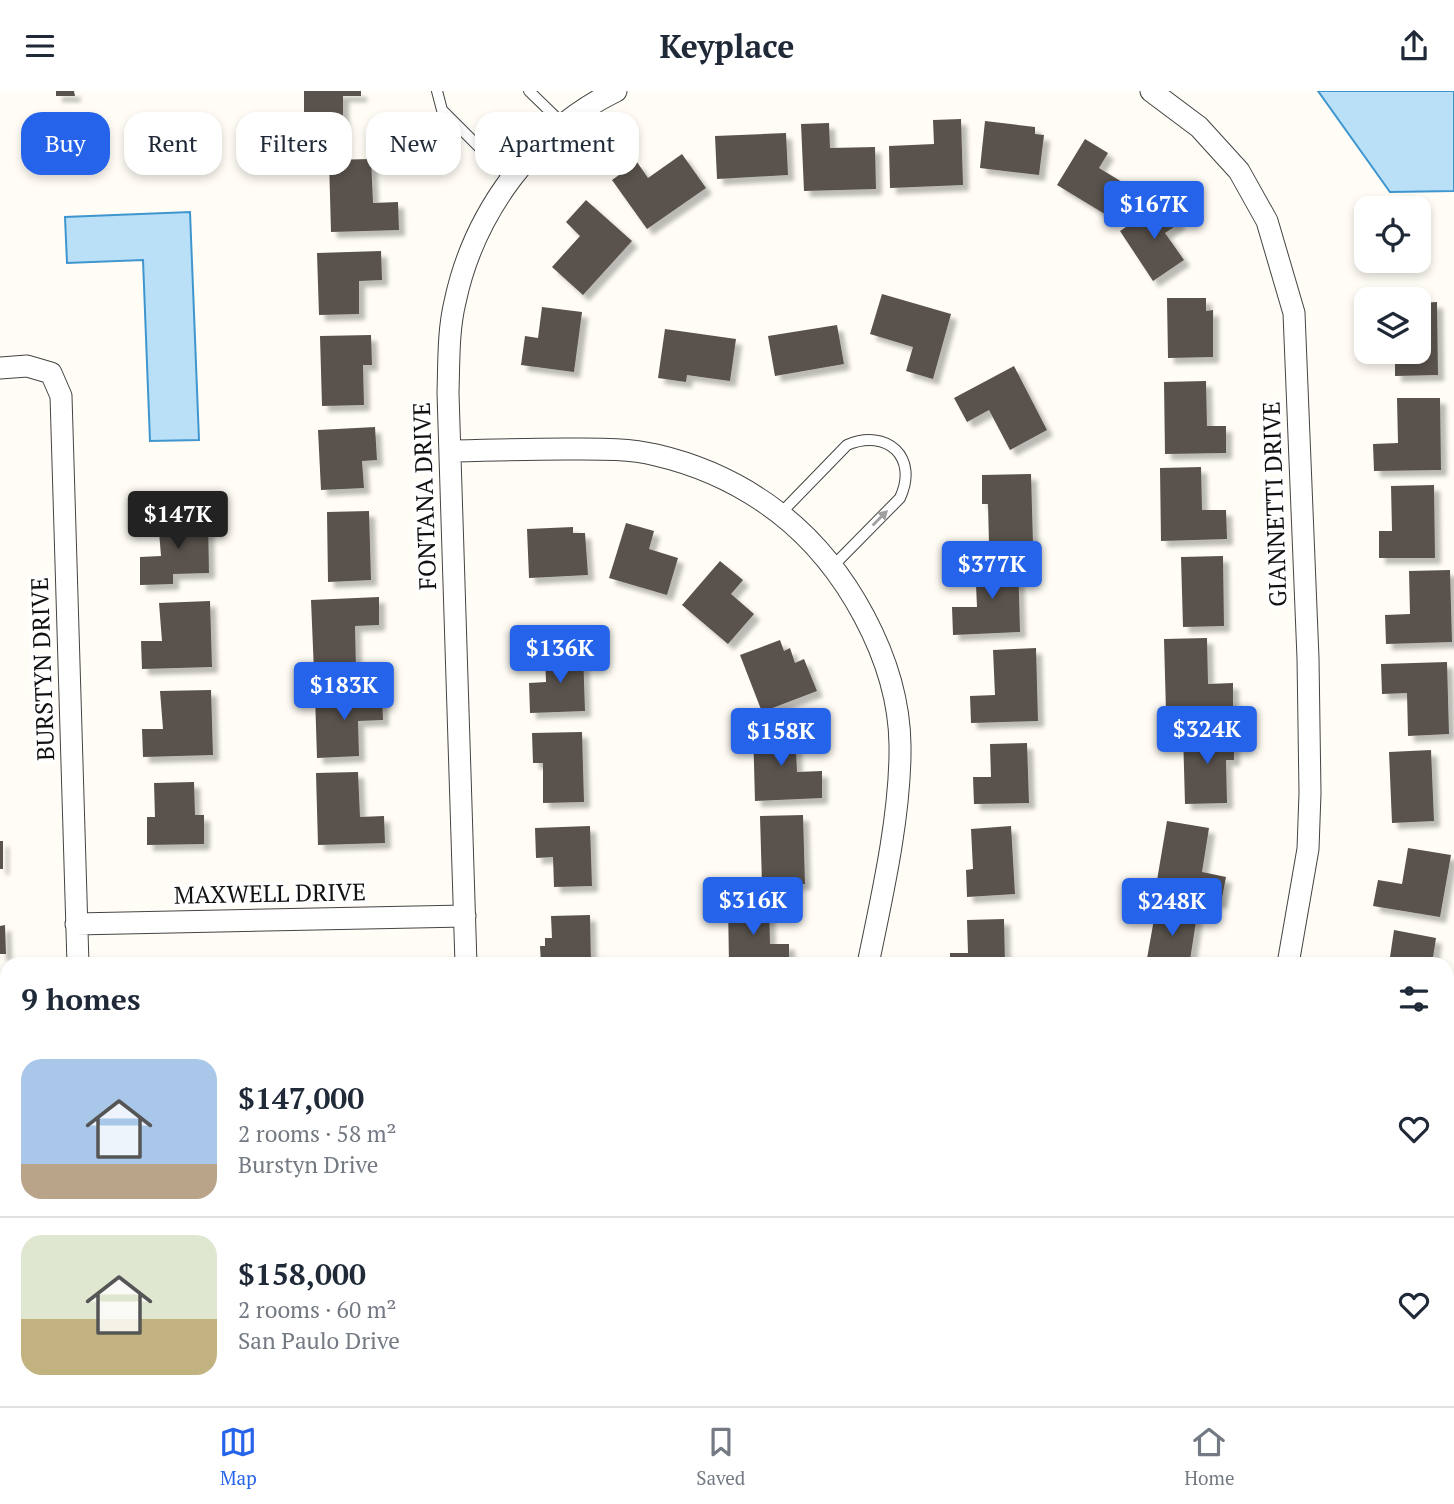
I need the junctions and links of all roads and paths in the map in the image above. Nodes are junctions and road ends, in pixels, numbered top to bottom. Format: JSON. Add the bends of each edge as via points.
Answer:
{"nodes":[{"id":1,"x":437,"y":91,"type":"edge"},
{"id":2,"x":529,"y":91,"type":"edge"},
{"id":3,"x":616,"y":91,"type":"edge"},
{"id":4,"x":1151,"y":91,"type":"edge"},
{"id":5,"x":551,"y":112,"type":"edge"},
{"id":6,"x":582,"y":112,"type":"edge"},
{"id":7,"x":513,"y":175,"type":"edge"},
{"id":8,"x":510,"y":178,"type":"junction"},
{"id":9,"x":0,"y":368,"type":"edge"},
{"id":10,"x":450,"y":451,"type":"junction"},
{"id":11,"x":780,"y":514,"type":"junction"},
{"id":12,"x":832,"y":566,"type":"junction"},
{"id":13,"x":465,"y":916,"type":"junction"},
{"id":14,"x":76,"y":924,"type":"junction"},
{"id":15,"x":78,"y":957,"type":"edge"},
{"id":16,"x":466,"y":957,"type":"edge"},
{"id":17,"x":869,"y":957,"type":"edge"},
{"id":18,"x":1289,"y":957,"type":"edge"}],
"edges":[{"from":1,"to":8,"type":"lane","via":[[442,110]]},
{"from":2,"to":5,"type":"lane"},
{"from":3,"to":6,"type":"street","name":"FONTANA DRIVE"},
{"from":4,"to":18,"type":"street","name":"GIANNETTI DRIVE","via":[[1199,127],[1239,171],[1267,221],[1294,313],[1310,793],[1308,849]]},
{"from":7,"to":8,"type":"street","name":"FONTANA DRIVE"},
{"from":8,"to":10,"type":"street","name":"FONTANA DRIVE","via":[[477,237],[455,302],[449,347]]},
{"from":9,"to":14,"type":"street","name":"BURSTYN DRIVE","via":[[27,366],[51,373],[61,396]]},
{"from":10,"to":11,"type":"street","via":[[608,449],[653,454],[720,478]]},
{"from":10,"to":13,"type":"street","name":"FONTANA DRIVE"},
{"from":11,"to":12,"type":"street"},
{"from":12,"to":11,"type":"lane","one_way":true,"via":[[900,498],[906,468],[898,451],[877,440],[847,445]]},
{"from":12,"to":17,"type":"street","via":[[868,621],[886,668],[900,744],[895,815]]},
{"from":13,"to":14,"type":"street","name":"MAXWELL DRIVE"},
{"from":13,"to":16,"type":"street","name":"FONTANA DRIVE"},
{"from":14,"to":15,"type":"street","name":"BURSTYN DRIVE"}]}
